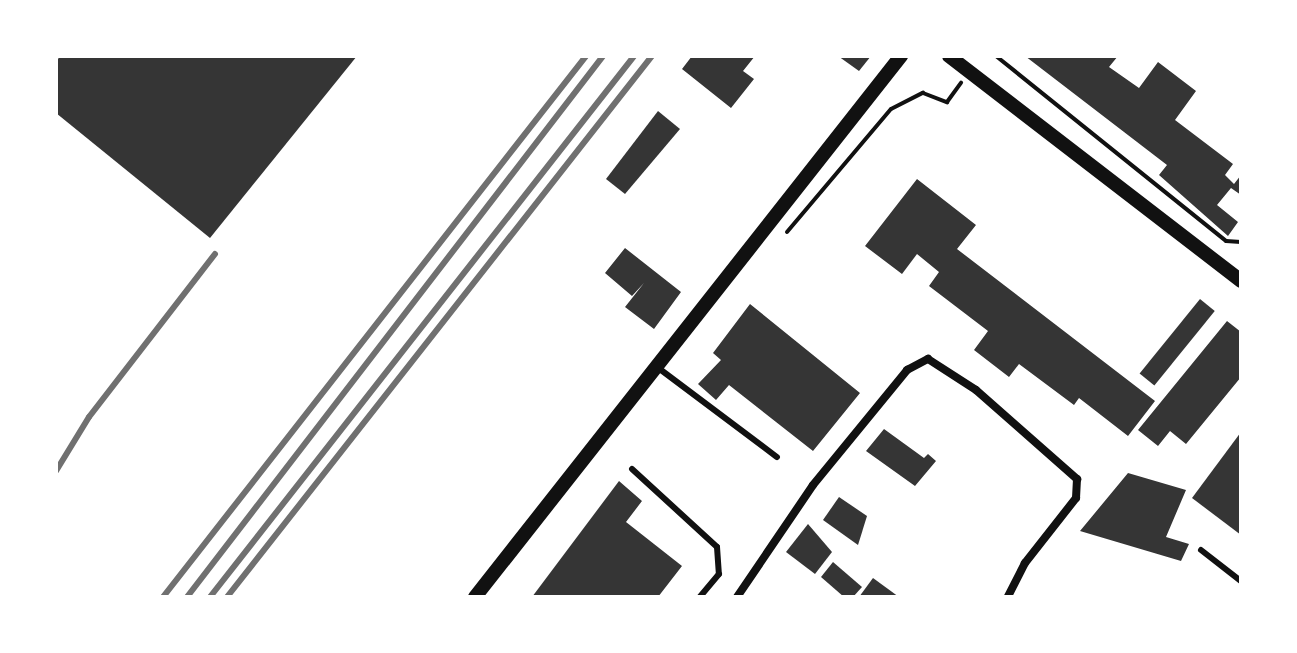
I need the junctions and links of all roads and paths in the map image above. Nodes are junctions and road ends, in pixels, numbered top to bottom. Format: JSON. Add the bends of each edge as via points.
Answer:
{"nodes":[{"id":1,"x":901,"y":56,"type":"edge"},
{"id":2,"x":949,"y":56,"type":"edge"},
{"id":3,"x":996,"y":56,"type":"edge"},
{"id":4,"x":951,"y":96,"type":"dead end"},
{"id":5,"x":787,"y":232,"type":"dead end"},
{"id":6,"x":1241,"y":242,"type":"edge"},
{"id":7,"x":1239,"y":277,"type":"edge"},
{"id":8,"x":657,"y":367,"type":"junction"},
{"id":9,"x":777,"y":457,"type":"dead end"},
{"id":10,"x":632,"y":469,"type":"dead end"},
{"id":11,"x":1201,"y":550,"type":"dead end"},
{"id":12,"x":1241,"y":581,"type":"edge"},
{"id":13,"x":475,"y":597,"type":"edge"},
{"id":14,"x":700,"y":597,"type":"edge"},
{"id":15,"x":737,"y":597,"type":"edge"},
{"id":16,"x":1008,"y":597,"type":"edge"}],
"edges":[{"from":1,"to":8,"type":"street"},
{"from":2,"to":7,"type":"street"},
{"from":3,"to":6,"type":"path","via":[[1226,241]]},
{"from":4,"to":5,"type":"path","via":[[947,102],[923,93],[891,109]]},
{"from":8,"to":9,"type":"lane"},
{"from":8,"to":13,"type":"street"},
{"from":10,"to":14,"type":"lane","via":[[717,547],[719,574]]},
{"from":11,"to":12,"type":"lane"},
{"from":15,"to":16,"type":"street","via":[[813,485],[907,370],[928,359],[943,365],[1077,479],[1080,490],[1025,563]]}]}
